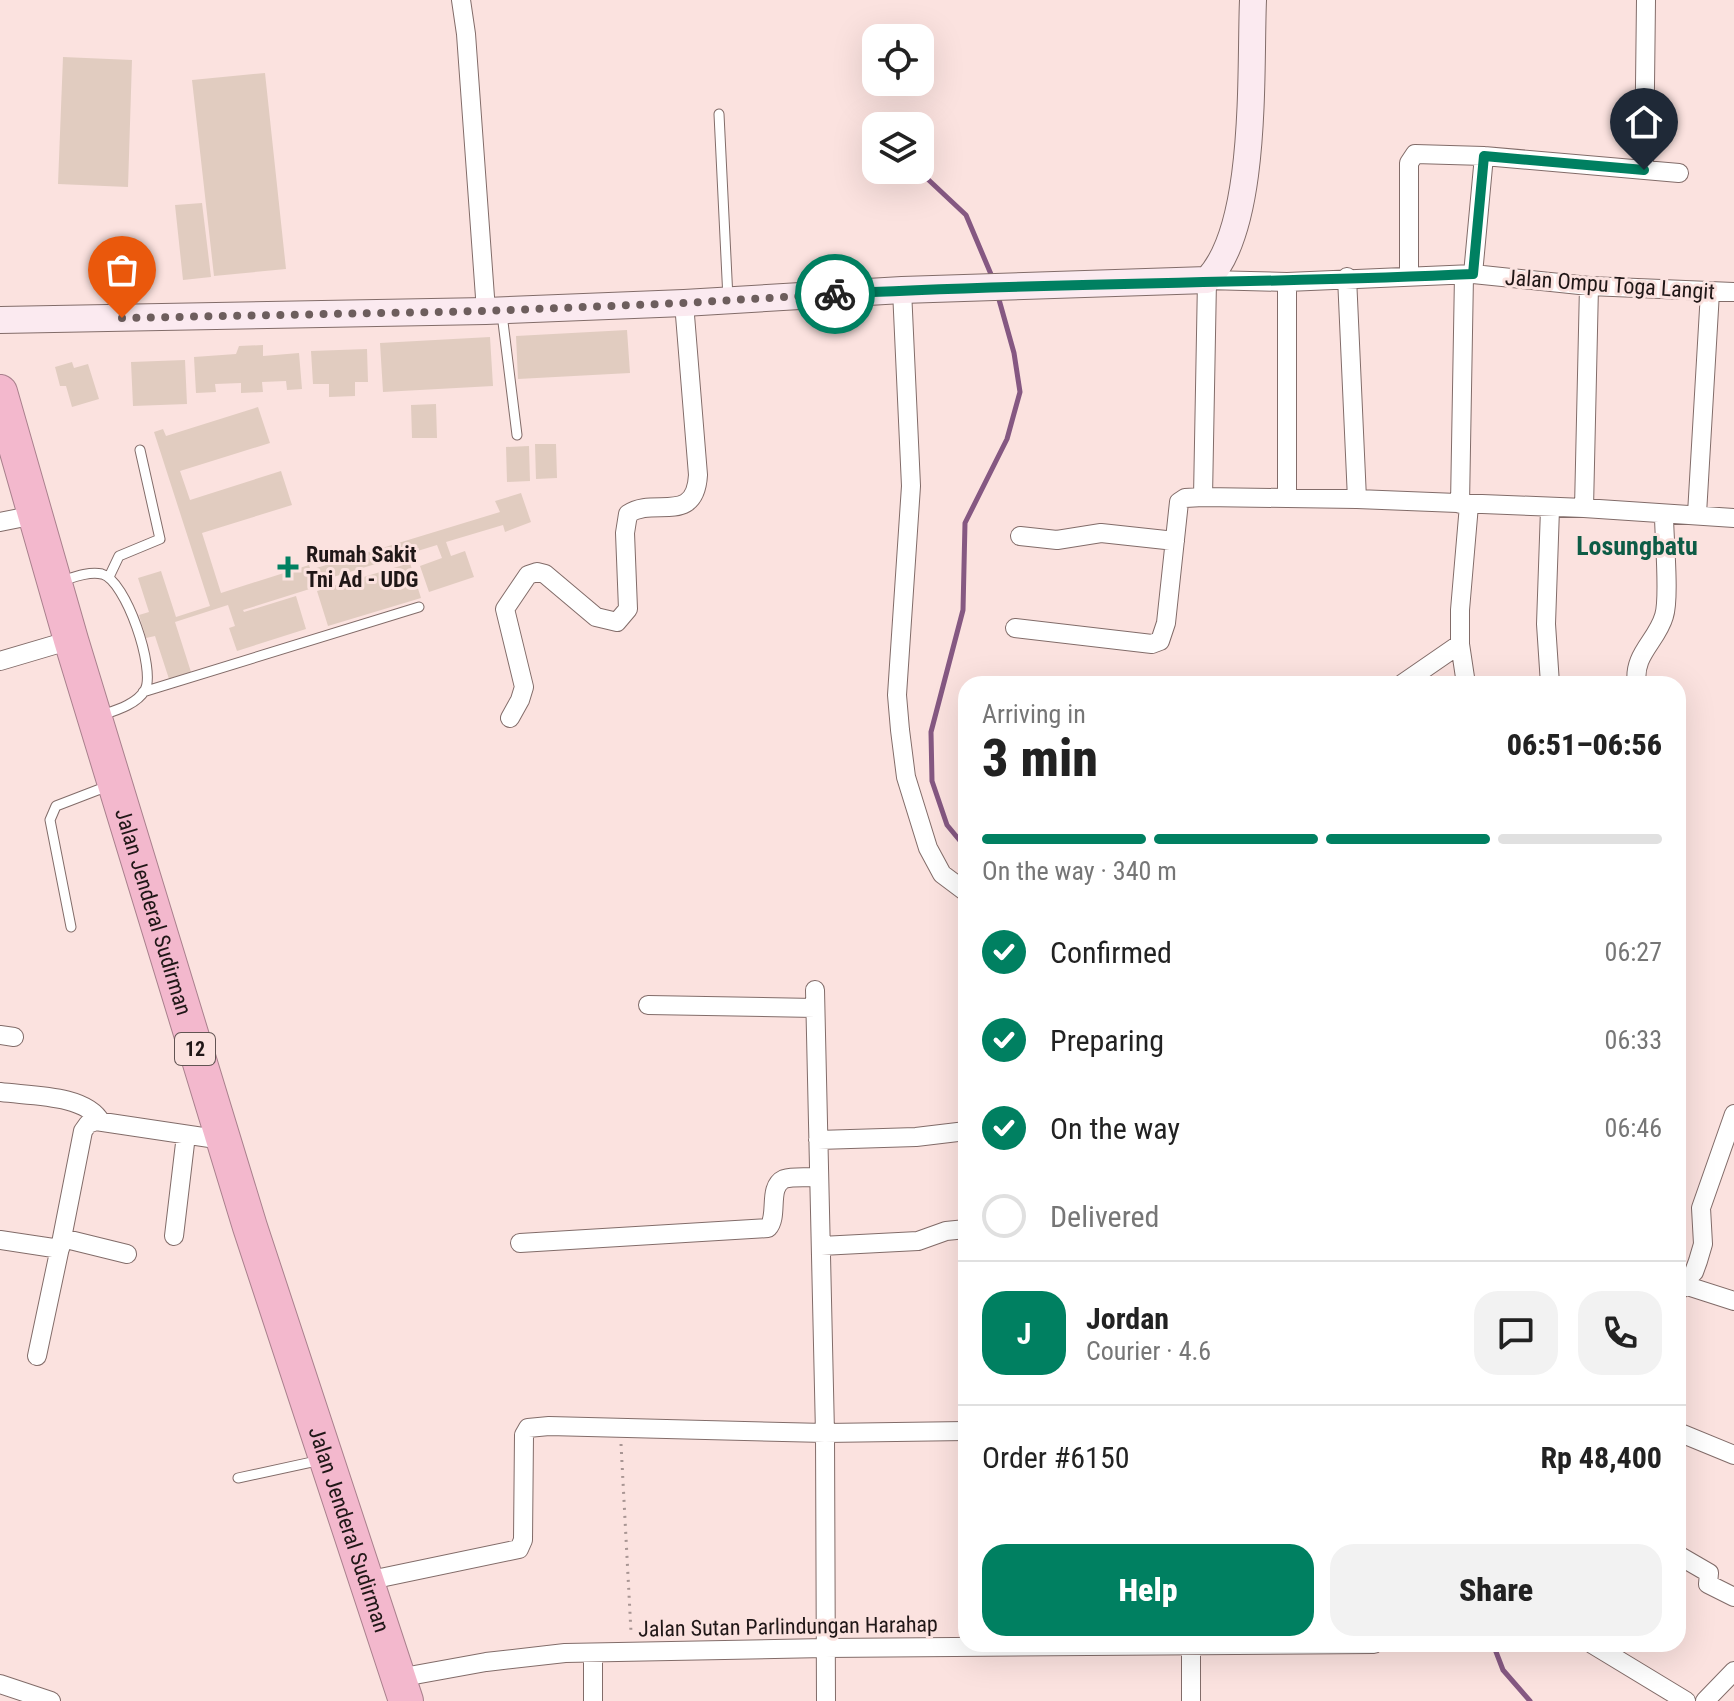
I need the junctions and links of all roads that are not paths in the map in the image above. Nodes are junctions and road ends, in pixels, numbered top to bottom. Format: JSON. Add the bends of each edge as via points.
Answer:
{"nodes":[{"id":1,"x":461,"y":0,"type":"edge"},
{"id":2,"x":1253,"y":0,"type":"edge"},
{"id":3,"x":1646,"y":0,"type":"edge"},
{"id":4,"x":719,"y":114,"type":"dead end"},
{"id":5,"x":1484,"y":156,"type":"junction"},
{"id":6,"x":1644,"y":170,"type":"junction"},
{"id":7,"x":1679,"y":173,"type":"dead end"},
{"id":8,"x":1469,"y":274,"type":"junction"},
{"id":9,"x":1409,"y":275,"type":"junction"},
{"id":10,"x":1347,"y":277,"type":"junction"},
{"id":11,"x":1207,"y":280,"type":"junction"},
{"id":12,"x":1287,"y":282,"type":"junction"},
{"id":13,"x":1589,"y":286,"type":"junction"},
{"id":14,"x":902,"y":290,"type":"junction"},
{"id":15,"x":1710,"y":292,"type":"junction"},
{"id":16,"x":1734,"y":292,"type":"edge"},
{"id":17,"x":728,"y":300,"type":"junction"},
{"id":18,"x":684,"y":303,"type":"junction"},
{"id":19,"x":494,"y":311,"type":"junction"},
{"id":20,"x":0,"y":320,"type":"edge"},
{"id":21,"x":0,"y":392,"type":"edge"},
{"id":22,"x":517,"y":435,"type":"dead end"},
{"id":23,"x":140,"y":450,"type":"dead end"},
{"id":24,"x":1203,"y":497,"type":"junction"},
{"id":25,"x":1287,"y":498,"type":"junction"},
{"id":26,"x":1357,"y":499,"type":"junction"},
{"id":27,"x":1464,"y":505,"type":"junction"},
{"id":28,"x":1584,"y":508,"type":"junction"},
{"id":29,"x":1550,"y":509,"type":"junction"},
{"id":30,"x":1697,"y":514,"type":"junction"},
{"id":31,"x":35,"y":515,"type":"junction"},
{"id":32,"x":1664,"y":515,"type":"junction"},
{"id":33,"x":1734,"y":518,"type":"edge"},
{"id":34,"x":0,"y":522,"type":"edge"},
{"id":35,"x":1020,"y":536,"type":"dead end"},
{"id":36,"x":1175,"y":541,"type":"junction"},
{"id":37,"x":109,"y":577,"type":"junction"},
{"id":38,"x":55,"y":583,"type":"junction"},
{"id":39,"x":419,"y":607,"type":"dead end"},
{"id":40,"x":1015,"y":628,"type":"dead end"},
{"id":41,"x":71,"y":640,"type":"junction"},
{"id":42,"x":1460,"y":644,"type":"junction"},
{"id":43,"x":0,"y":661,"type":"edge"},
{"id":44,"x":1414,"y":676,"type":"edge"},
{"id":45,"x":1465,"y":676,"type":"edge"},
{"id":46,"x":1549,"y":676,"type":"edge"},
{"id":47,"x":1637,"y":676,"type":"edge"},
{"id":48,"x":143,"y":692,"type":"junction"},
{"id":49,"x":95,"y":717,"type":"junction"},
{"id":50,"x":510,"y":718,"type":"dead end"},
{"id":51,"x":115,"y":784,"type":"junction"},
{"id":52,"x":958,"y":886,"type":"edge"},
{"id":53,"x":71,"y":927,"type":"dead end"},
{"id":54,"x":648,"y":1005,"type":"dead end"},
{"id":55,"x":0,"y":1092,"type":"edge"},
{"id":56,"x":1734,"y":1114,"type":"edge"},
{"id":57,"x":101,"y":1122,"type":"junction"},
{"id":58,"x":958,"y":1132,"type":"edge"},
{"id":59,"x":186,"y":1135,"type":"junction"},
{"id":60,"x":223,"y":1140,"type":"junction"},
{"id":61,"x":818,"y":1140,"type":"junction"},
{"id":62,"x":818,"y":1177,"type":"junction"},
{"id":63,"x":958,"y":1230,"type":"edge"},
{"id":64,"x":174,"y":1236,"type":"dead end"},
{"id":65,"x":0,"y":1240,"type":"edge"},
{"id":66,"x":520,"y":1243,"type":"dead end"},
{"id":67,"x":61,"y":1244,"type":"junction"},
{"id":68,"x":821,"y":1246,"type":"junction"},
{"id":69,"x":127,"y":1254,"type":"dead end"},
{"id":70,"x":1686,"y":1280,"type":"edge"},
{"id":71,"x":1686,"y":1288,"type":"edge"},
{"id":72,"x":1734,"y":1301,"type":"edge"},
{"id":73,"x":37,"y":1356,"type":"dead end"},
{"id":74,"x":958,"y":1431,"type":"edge"},
{"id":75,"x":825,"y":1433,"type":"junction"},
{"id":76,"x":1686,"y":1435,"type":"edge"},
{"id":77,"x":1734,"y":1455,"type":"edge"},
{"id":78,"x":326,"y":1459,"type":"junction"},
{"id":79,"x":238,"y":1478,"type":"dead end"},
{"id":80,"x":1686,"y":1560,"type":"edge"},
{"id":81,"x":366,"y":1581,"type":"junction"},
{"id":82,"x":1734,"y":1597,"type":"edge"},
{"id":83,"x":958,"y":1647,"type":"edge"},
{"id":84,"x":825,"y":1648,"type":"junction"},
{"id":85,"x":1191,"y":1652,"type":"edge"},
{"id":86,"x":1605,"y":1652,"type":"edge"},
{"id":87,"x":593,"y":1653,"type":"junction"},
{"id":88,"x":1734,"y":1671,"type":"edge"},
{"id":89,"x":0,"y":1684,"type":"edge"},
{"id":90,"x":402,"y":1690,"type":"edge"},
{"id":91,"x":51,"y":1701,"type":"edge"},
{"id":92,"x":593,"y":1701,"type":"edge"},
{"id":93,"x":826,"y":1701,"type":"edge"},
{"id":94,"x":1191,"y":1701,"type":"edge"},
{"id":95,"x":1686,"y":1701,"type":"edge"},
{"id":96,"x":1705,"y":1701,"type":"edge"}],
"edges":[{"from":1,"to":19,"type":"street"},
{"from":2,"to":11,"type":"main road","via":[[1245,184],[1227,251]]},
{"from":3,"to":6,"type":"street"},
{"from":4,"to":17,"type":"lane"},
{"from":5,"to":6,"type":"street"},
{"from":5,"to":8,"type":"street"},
{"from":5,"to":9,"type":"street","via":[[1418,153],[1410,159]]},
{"from":6,"to":7,"type":"street"},
{"from":8,"to":9,"type":"street","name":"Jalan Ompu Toga Langit"},
{"from":8,"to":13,"type":"street","name":"Jalan Ompu Toga Langit"},
{"from":8,"to":27,"type":"street"},
{"from":9,"to":10,"type":"street","name":"Jalan Ompu Toga Langit"},
{"from":10,"to":12,"type":"street","name":"Jalan Ompu Toga Langit"},
{"from":10,"to":26,"type":"street"},
{"from":11,"to":12,"type":"street","name":"Jalan Ompu Toga Langit"},
{"from":11,"to":14,"type":"main road","name":"Jalan Ompu Toga Langit"},
{"from":11,"to":24,"type":"street"},
{"from":12,"to":25,"type":"street"},
{"from":13,"to":15,"type":"street","name":"Jalan Ompu Toga Langit"},
{"from":13,"to":28,"type":"street"},
{"from":14,"to":17,"type":"main road","name":"Jalan Ompu Toga Langit"},
{"from":14,"to":52,"type":"street","via":[[911,486],[897,695],[900,730],[906,777],[928,848],[942,874]]},
{"from":15,"to":16,"type":"street","name":"Jalan Ompu Toga Langit"},
{"from":15,"to":30,"type":"street"},
{"from":17,"to":18,"type":"main road","name":"Jalan Ompu Toga Langit"},
{"from":18,"to":19,"type":"main road","name":"Jalan Ompu Toga Langit"},
{"from":18,"to":50,"type":"street","via":[[695,492],[681,505],[628,514],[628,609],[617,622],[596,617],[545,574],[528,575],[505,609],[524,687]]},
{"from":19,"to":20,"type":"main road","name":"Jalan Ompu Toga Langit"},
{"from":19,"to":22,"type":"lane"},
{"from":21,"to":31,"type":"highway","name":"Jalan Jenderal Sudirman","number":"12"},
{"from":23,"to":37,"type":"lane","via":[[160,539],[119,556]]},
{"from":24,"to":25,"type":"street"},
{"from":24,"to":36,"type":"street","via":[[1179,502]]},
{"from":25,"to":26,"type":"street"},
{"from":26,"to":27,"type":"street"},
{"from":27,"to":29,"type":"street"},
{"from":27,"to":42,"type":"street"},
{"from":28,"to":29,"type":"street"},
{"from":28,"to":32,"type":"street"},
{"from":29,"to":46,"type":"street"},
{"from":30,"to":32,"type":"street"},
{"from":30,"to":33,"type":"street"},
{"from":31,"to":34,"type":"street"},
{"from":31,"to":38,"type":"highway","name":"Jalan Jenderal Sudirman","number":"12"},
{"from":32,"to":47,"type":"street","via":[[1666,612],[1637,664]]},
{"from":35,"to":36,"type":"street","via":[[1057,540],[1104,533]]},
{"from":36,"to":40,"type":"street","via":[[1166,623],[1157,643]]},
{"from":37,"to":38,"type":"lane","via":[[100,573]]},
{"from":37,"to":48,"type":"lane","via":[[120,588],[137,630],[149,675]]},
{"from":38,"to":41,"type":"highway","name":"Jalan Jenderal Sudirman","number":"12"},
{"from":39,"to":48,"type":"lane"},
{"from":41,"to":43,"type":"street"},
{"from":41,"to":49,"type":"highway","name":"Jalan Jenderal Sudirman","number":"12"},
{"from":42,"to":44,"type":"street"},
{"from":42,"to":45,"type":"street"},
{"from":48,"to":49,"type":"lane","via":[[121,709]]},
{"from":49,"to":51,"type":"highway","name":"Jalan Jenderal Sudirman","number":"12"},
{"from":51,"to":53,"type":"lane","via":[[62,802],[52,812]]},
{"from":51,"to":60,"type":"highway","name":"Jalan Jenderal Sudirman","number":"12"},
{"from":54,"to":61,"type":"street","via":[[815,999]]},
{"from":55,"to":57,"type":"street","via":[[64,1100],[89,1108]]},
{"from":56,"to":70,"type":"street","via":[[1701,1208],[1703,1244]]},
{"from":57,"to":59,"type":"street"},
{"from":57,"to":67,"type":"street","via":[[92,1122],[83,1131]]},
{"from":58,"to":61,"type":"street"},
{"from":59,"to":60,"type":"street"},
{"from":59,"to":64,"type":"street"},
{"from":60,"to":78,"type":"highway","name":"Jalan Jenderal Sudirman","number":"12"},
{"from":61,"to":62,"type":"street"},
{"from":62,"to":66,"type":"street","via":[[787,1178],[778,1184],[774,1220],[768,1228]]},
{"from":62,"to":68,"type":"street"},
{"from":63,"to":68,"type":"street","via":[[918,1241]]},
{"from":65,"to":67,"type":"street"},
{"from":67,"to":69,"type":"street"},
{"from":67,"to":73,"type":"street"},
{"from":68,"to":75,"type":"street"},
{"from":71,"to":72,"type":"street"},
{"from":74,"to":75,"type":"street"},
{"from":75,"to":81,"type":"street","via":[[549,1426],[526,1430],[519,1549]]},
{"from":75,"to":84,"type":"street"},
{"from":76,"to":77,"type":"street"},
{"from":78,"to":79,"type":"lane"},
{"from":78,"to":81,"type":"highway","name":"Jalan Jenderal Sudirman","number":"12"},
{"from":80,"to":82,"type":"street","via":[[1709,1573],[1708,1584]]},
{"from":81,"to":90,"type":"highway","name":"Jalan Jenderal Sudirman","number":"12"},
{"from":83,"to":84,"type":"street","name":"Jalan Sutan Parlindungan Harahap"},
{"from":84,"to":87,"type":"street","name":"Jalan Sutan Parlindungan Harahap"},
{"from":84,"to":93,"type":"street"},
{"from":85,"to":94,"type":"street"},
{"from":86,"to":95,"type":"street"},
{"from":87,"to":90,"type":"street","name":"Jalan Sutan Parlindungan Harahap","via":[[526,1656]]},
{"from":87,"to":92,"type":"street"},
{"from":88,"to":96,"type":"street"},
{"from":89,"to":91,"type":"street"}]}
